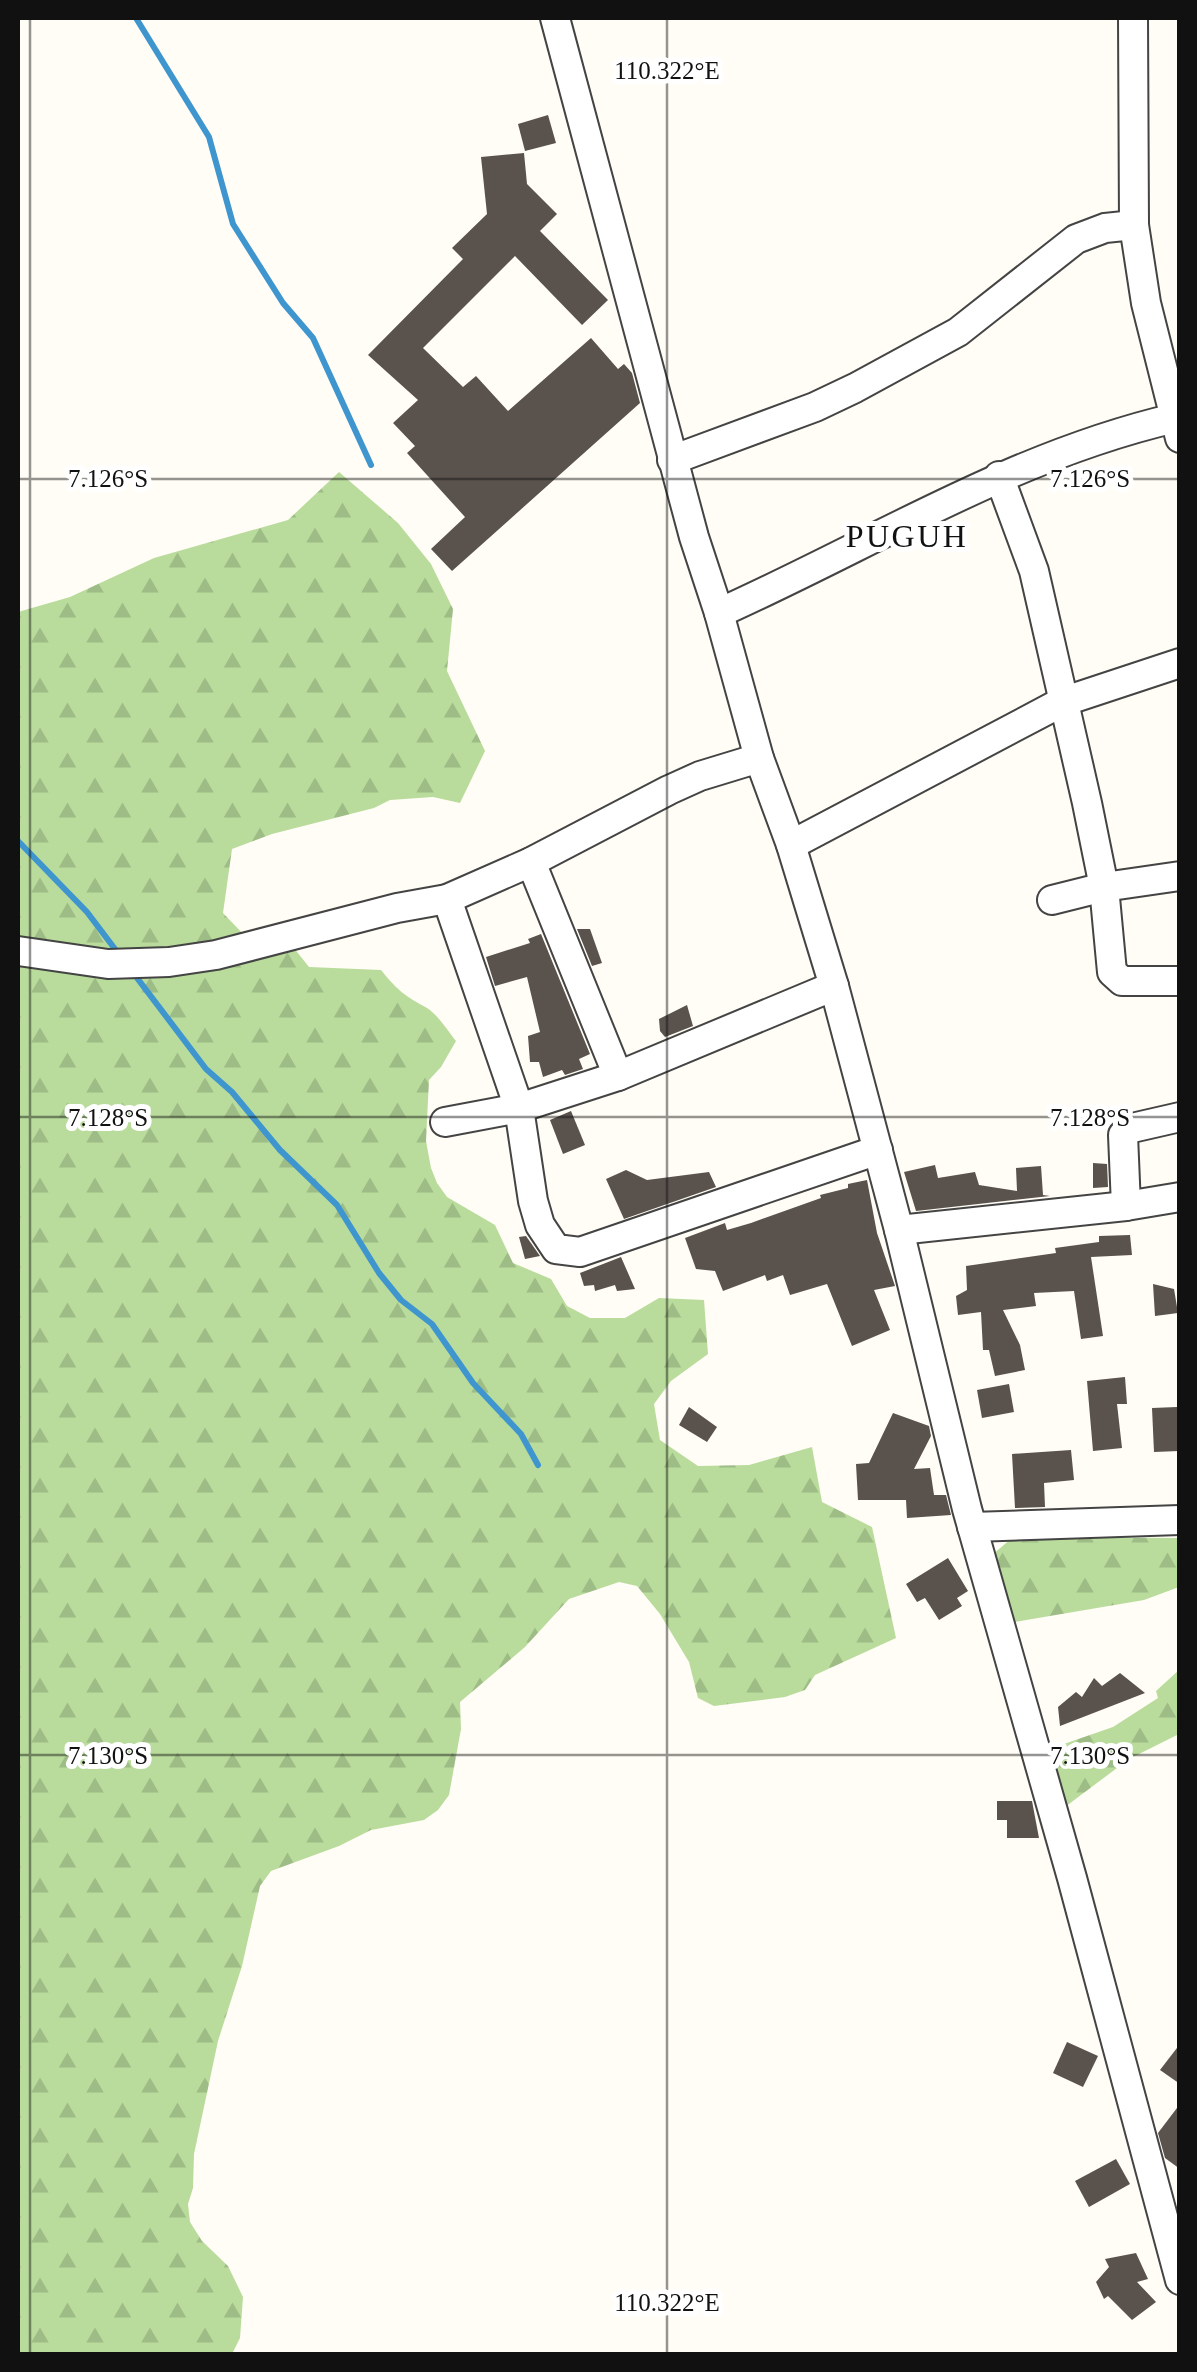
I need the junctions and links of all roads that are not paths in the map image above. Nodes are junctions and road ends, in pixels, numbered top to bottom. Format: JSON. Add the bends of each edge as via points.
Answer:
{"nodes":[{"id":1,"x":555,"y":18,"type":"edge"},
{"id":2,"x":1133,"y":18,"type":"edge"},
{"id":3,"x":1134,"y":225,"type":"junction"},
{"id":4,"x":1177,"y":428,"type":"edge"},
{"id":5,"x":672,"y":460,"type":"junction"},
{"id":6,"x":999,"y":476,"type":"junction"},
{"id":7,"x":719,"y":613,"type":"junction"},
{"id":8,"x":1180,"y":663,"type":"edge"},
{"id":9,"x":1062,"y":702,"type":"junction"},
{"id":10,"x":759,"y":758,"type":"junction"},
{"id":11,"x":791,"y":845,"type":"junction"},
{"id":12,"x":531,"y":862,"type":"junction"},
{"id":13,"x":1180,"y":876,"type":"edge"},
{"id":14,"x":1104,"y":887,"type":"junction"},
{"id":15,"x":447,"y":899,"type":"junction"},
{"id":16,"x":1052,"y":900,"type":"dead end"},
{"id":17,"x":18,"y":951,"type":"edge"},
{"id":18,"x":1180,"y":981,"type":"edge"},
{"id":19,"x":834,"y":986,"type":"junction"},
{"id":20,"x":618,"y":1076,"type":"junction"},
{"id":21,"x":520,"y":1108,"type":"junction"},
{"id":22,"x":1180,"y":1117,"type":"edge"},
{"id":23,"x":444,"y":1122,"type":"dead end"},
{"id":24,"x":878,"y":1150,"type":"junction"},
{"id":25,"x":1180,"y":1197,"type":"edge"},
{"id":26,"x":1126,"y":1206,"type":"junction"},
{"id":27,"x":900,"y":1230,"type":"junction"},
{"id":28,"x":1180,"y":1520,"type":"edge"},
{"id":29,"x":972,"y":1527,"type":"junction"},
{"id":30,"x":1180,"y":2280,"type":"edge"}],
"edges":[{"from":1,"to":5,"type":"street"},
{"from":2,"to":3,"type":"street"},
{"from":3,"to":4,"type":"street"},
{"from":3,"to":5,"type":"street","via":[[1076,239],[958,332],[855,388]]},
{"from":4,"to":6,"type":"street","via":[[1097,440]]},
{"from":5,"to":7,"type":"street"},
{"from":6,"to":7,"type":"street"},
{"from":6,"to":9,"type":"street","via":[[1034,571]]},
{"from":7,"to":10,"type":"street"},
{"from":8,"to":9,"type":"street"},
{"from":9,"to":11,"type":"street"},
{"from":9,"to":14,"type":"street"},
{"from":10,"to":11,"type":"street"},
{"from":10,"to":12,"type":"street","via":[[669,790]]},
{"from":11,"to":19,"type":"street"},
{"from":12,"to":15,"type":"street"},
{"from":12,"to":20,"type":"street"},
{"from":13,"to":14,"type":"street"},
{"from":14,"to":16,"type":"street"},
{"from":14,"to":18,"type":"street","via":[[1115,978]]},
{"from":15,"to":17,"type":"street","via":[[169,962],[108,964]]},
{"from":15,"to":21,"type":"street"},
{"from":19,"to":20,"type":"street"},
{"from":19,"to":24,"type":"street"},
{"from":20,"to":21,"type":"street"},
{"from":21,"to":23,"type":"street"},
{"from":21,"to":24,"type":"street","via":[[540,1225],[566,1252],[675,1222]]},
{"from":22,"to":26,"type":"street","via":[[1123,1135]]},
{"from":24,"to":27,"type":"street"},
{"from":25,"to":26,"type":"street"},
{"from":26,"to":27,"type":"street"},
{"from":27,"to":29,"type":"street"},
{"from":28,"to":29,"type":"street"},
{"from":29,"to":30,"type":"street"}]}
